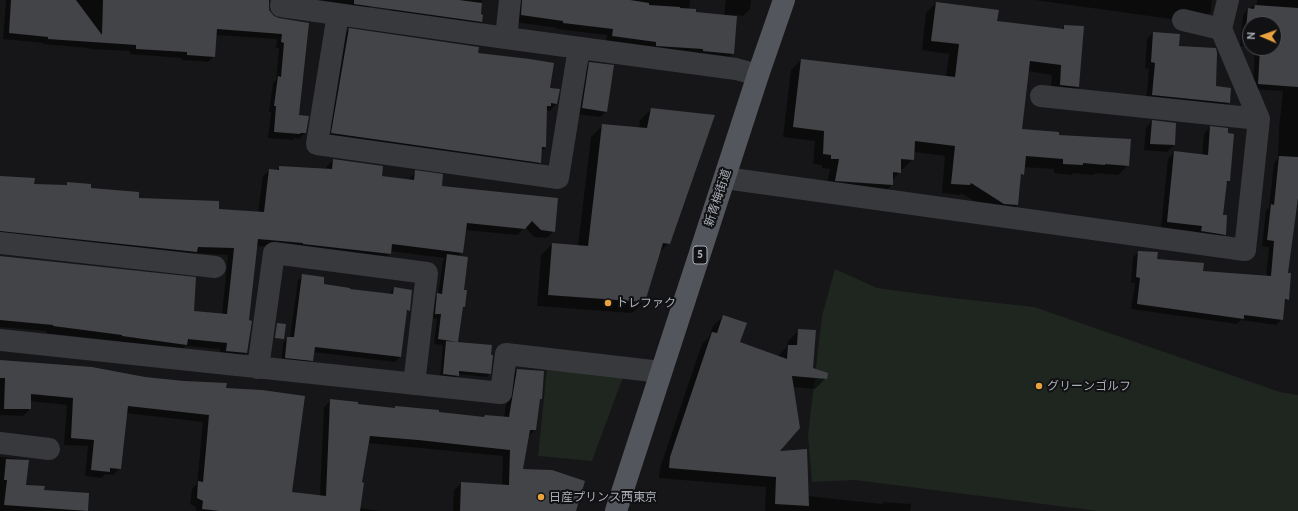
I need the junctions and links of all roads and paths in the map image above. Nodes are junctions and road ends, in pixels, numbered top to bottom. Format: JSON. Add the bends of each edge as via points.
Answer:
{"nodes":[{"id":1,"x":282,"y":0,"type":"edge"},
{"id":2,"x":510,"y":0,"type":"edge"},
{"id":3,"x":784,"y":0,"type":"edge"},
{"id":4,"x":1228,"y":0,"type":"edge"},
{"id":5,"x":338,"y":14,"type":"junction"},
{"id":6,"x":1183,"y":20,"type":"dead end"},
{"id":7,"x":1221,"y":29,"type":"junction"},
{"id":8,"x":506,"y":38,"type":"junction"},
{"id":9,"x":579,"y":48,"type":"junction"},
{"id":10,"x":758,"y":75,"type":"junction"},
{"id":11,"x":1041,"y":96,"type":"dead end"},
{"id":12,"x":1259,"y":119,"type":"junction"},
{"id":13,"x":725,"y":178,"type":"junction"},
{"id":14,"x":0,"y":243,"type":"edge"},
{"id":15,"x":214,"y":267,"type":"dead end"},
{"id":16,"x":0,"y":340,"type":"edge"},
{"id":17,"x":258,"y":368,"type":"junction"},
{"id":18,"x":662,"y":372,"type":"junction"},
{"id":19,"x":414,"y":384,"type":"junction"},
{"id":20,"x":0,"y":443,"type":"edge"},
{"id":21,"x":49,"y":449,"type":"dead end"},
{"id":22,"x":616,"y":511,"type":"edge"}],
"edges":[{"from":1,"to":5,"type":"street","via":[[281,6]]},
{"from":2,"to":8,"type":"street"},
{"from":3,"to":10,"type":"main road","name":"新青梅街道","number":"5"},
{"from":4,"to":7,"type":"street"},
{"from":5,"to":8,"type":"street"},
{"from":5,"to":9,"type":"street","via":[[317,144],[527,174],[558,178]]},
{"from":6,"to":7,"type":"street"},
{"from":7,"to":12,"type":"street"},
{"from":8,"to":9,"type":"street"},
{"from":9,"to":10,"type":"street","via":[[736,69]]},
{"from":10,"to":13,"type":"main road","name":"新青梅街道","number":"5"},
{"from":11,"to":12,"type":"street"},
{"from":12,"to":13,"type":"street","via":[[1245,250]]},
{"from":13,"to":18,"type":"main road","name":"新青梅街道","number":"5"},
{"from":14,"to":15,"type":"street"},
{"from":16,"to":17,"type":"street"},
{"from":17,"to":19,"type":"street"},
{"from":17,"to":19,"type":"street","via":[[274,252],[427,273]]},
{"from":18,"to":19,"type":"street","via":[[506,354],[501,393]]},
{"from":18,"to":22,"type":"main road","name":"新青梅街道","number":"5"},
{"from":20,"to":21,"type":"street"}]}
